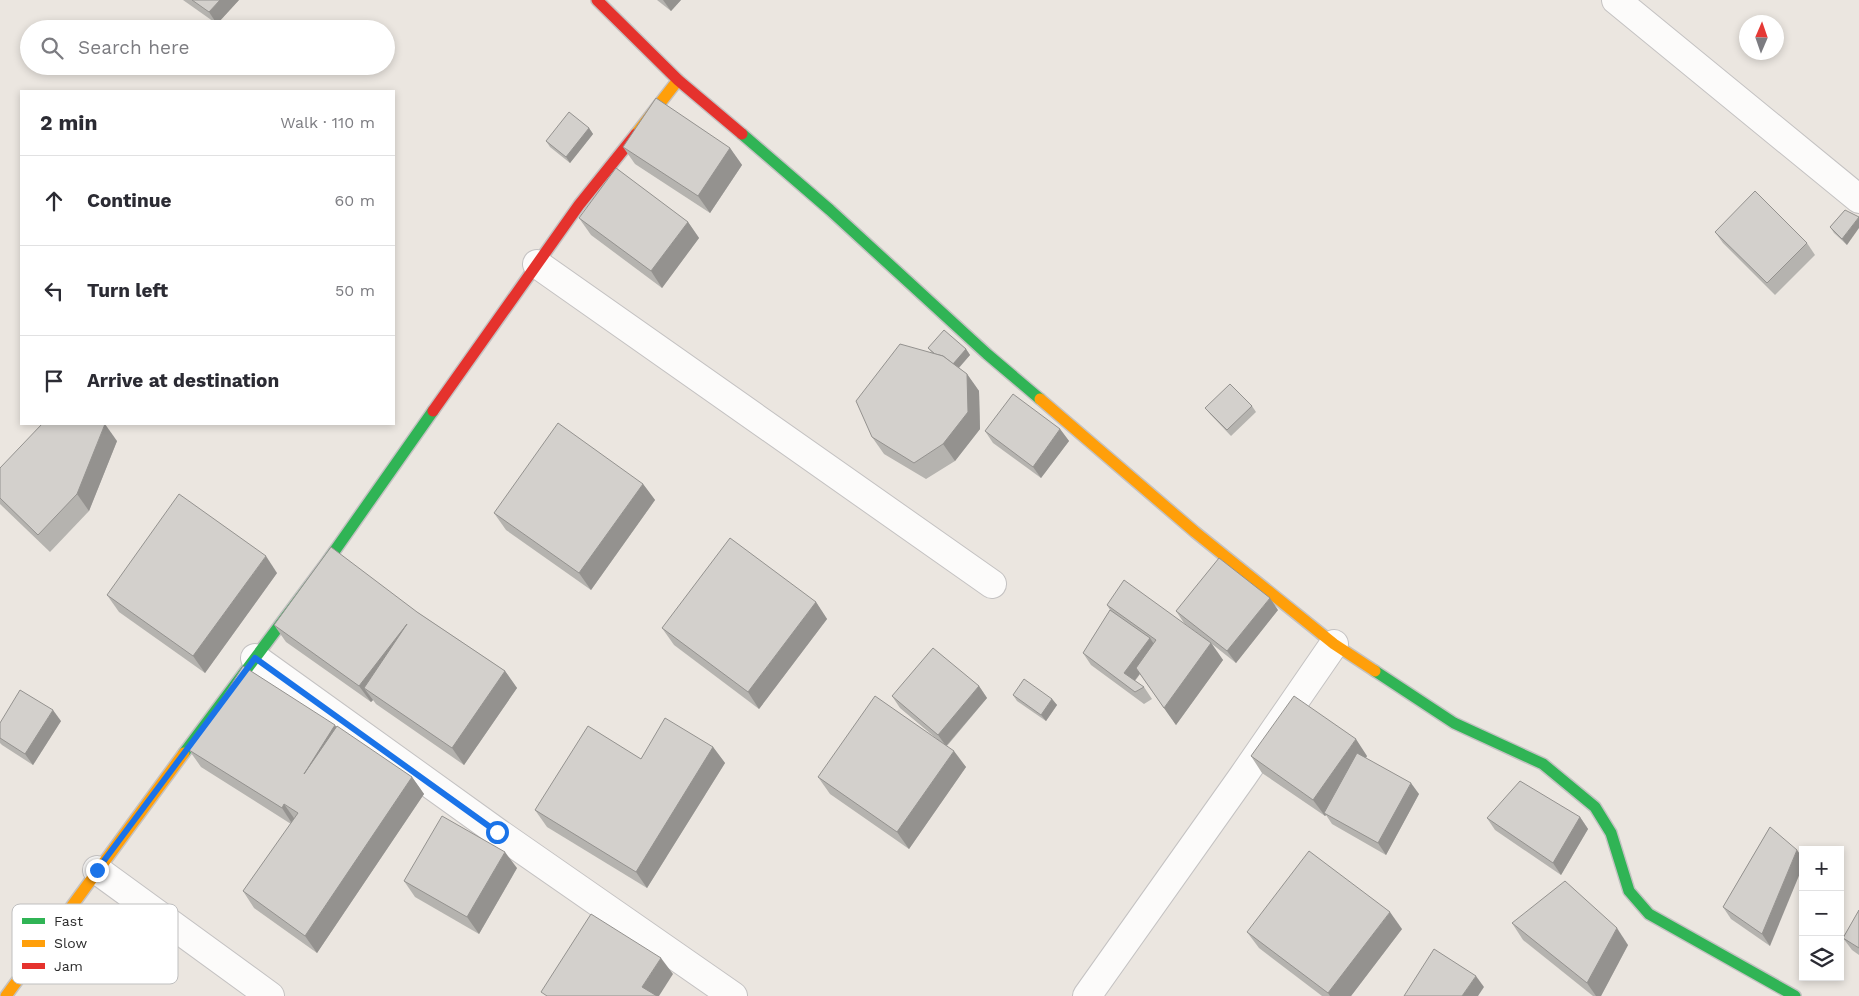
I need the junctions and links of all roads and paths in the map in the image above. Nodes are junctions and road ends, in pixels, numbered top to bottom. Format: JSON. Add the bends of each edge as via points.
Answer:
{"nodes":[{"id":1,"x":597,"y":0,"type":"edge"},
{"id":2,"x":1616,"y":0,"type":"edge"},
{"id":3,"x":678,"y":80,"type":"junction"},
{"id":4,"x":1859,"y":199,"type":"edge"},
{"id":5,"x":537,"y":264,"type":"junction"},
{"id":6,"x":992,"y":584,"type":"dead end"},
{"id":7,"x":1334,"y":644,"type":"junction"},
{"id":8,"x":255,"y":658,"type":"junction"},
{"id":9,"x":97,"y":870,"type":"junction"},
{"id":10,"x":72,"y":904,"type":"edge"},
{"id":11,"x":144,"y":904,"type":"edge"},
{"id":12,"x":178,"y":929,"type":"edge"},
{"id":13,"x":15,"y":984,"type":"edge"},
{"id":14,"x":6,"y":996,"type":"edge"},
{"id":15,"x":270,"y":996,"type":"edge"},
{"id":16,"x":733,"y":996,"type":"edge"},
{"id":17,"x":1087,"y":996,"type":"edge"},
{"id":18,"x":1795,"y":996,"type":"edge"}],
"edges":[{"from":1,"to":3,"type":"street"},
{"from":2,"to":4,"type":"street"},
{"from":3,"to":5,"type":"street","via":[[579,205]]},
{"from":3,"to":7,"type":"street","via":[[830,210],[986,354],[1195,532]]},
{"from":5,"to":6,"type":"street"},
{"from":5,"to":8,"type":"street","via":[[324,566]]},
{"from":7,"to":17,"type":"street"},
{"from":7,"to":18,"type":"street","via":[[1454,723],[1543,764],[1595,807],[1611,832],[1629,891],[1649,914]]},
{"from":8,"to":9,"type":"street"},
{"from":8,"to":16,"type":"street"},
{"from":9,"to":10,"type":"street"},
{"from":9,"to":11,"type":"street"},
{"from":12,"to":15,"type":"street"},
{"from":13,"to":14,"type":"street"}]}
